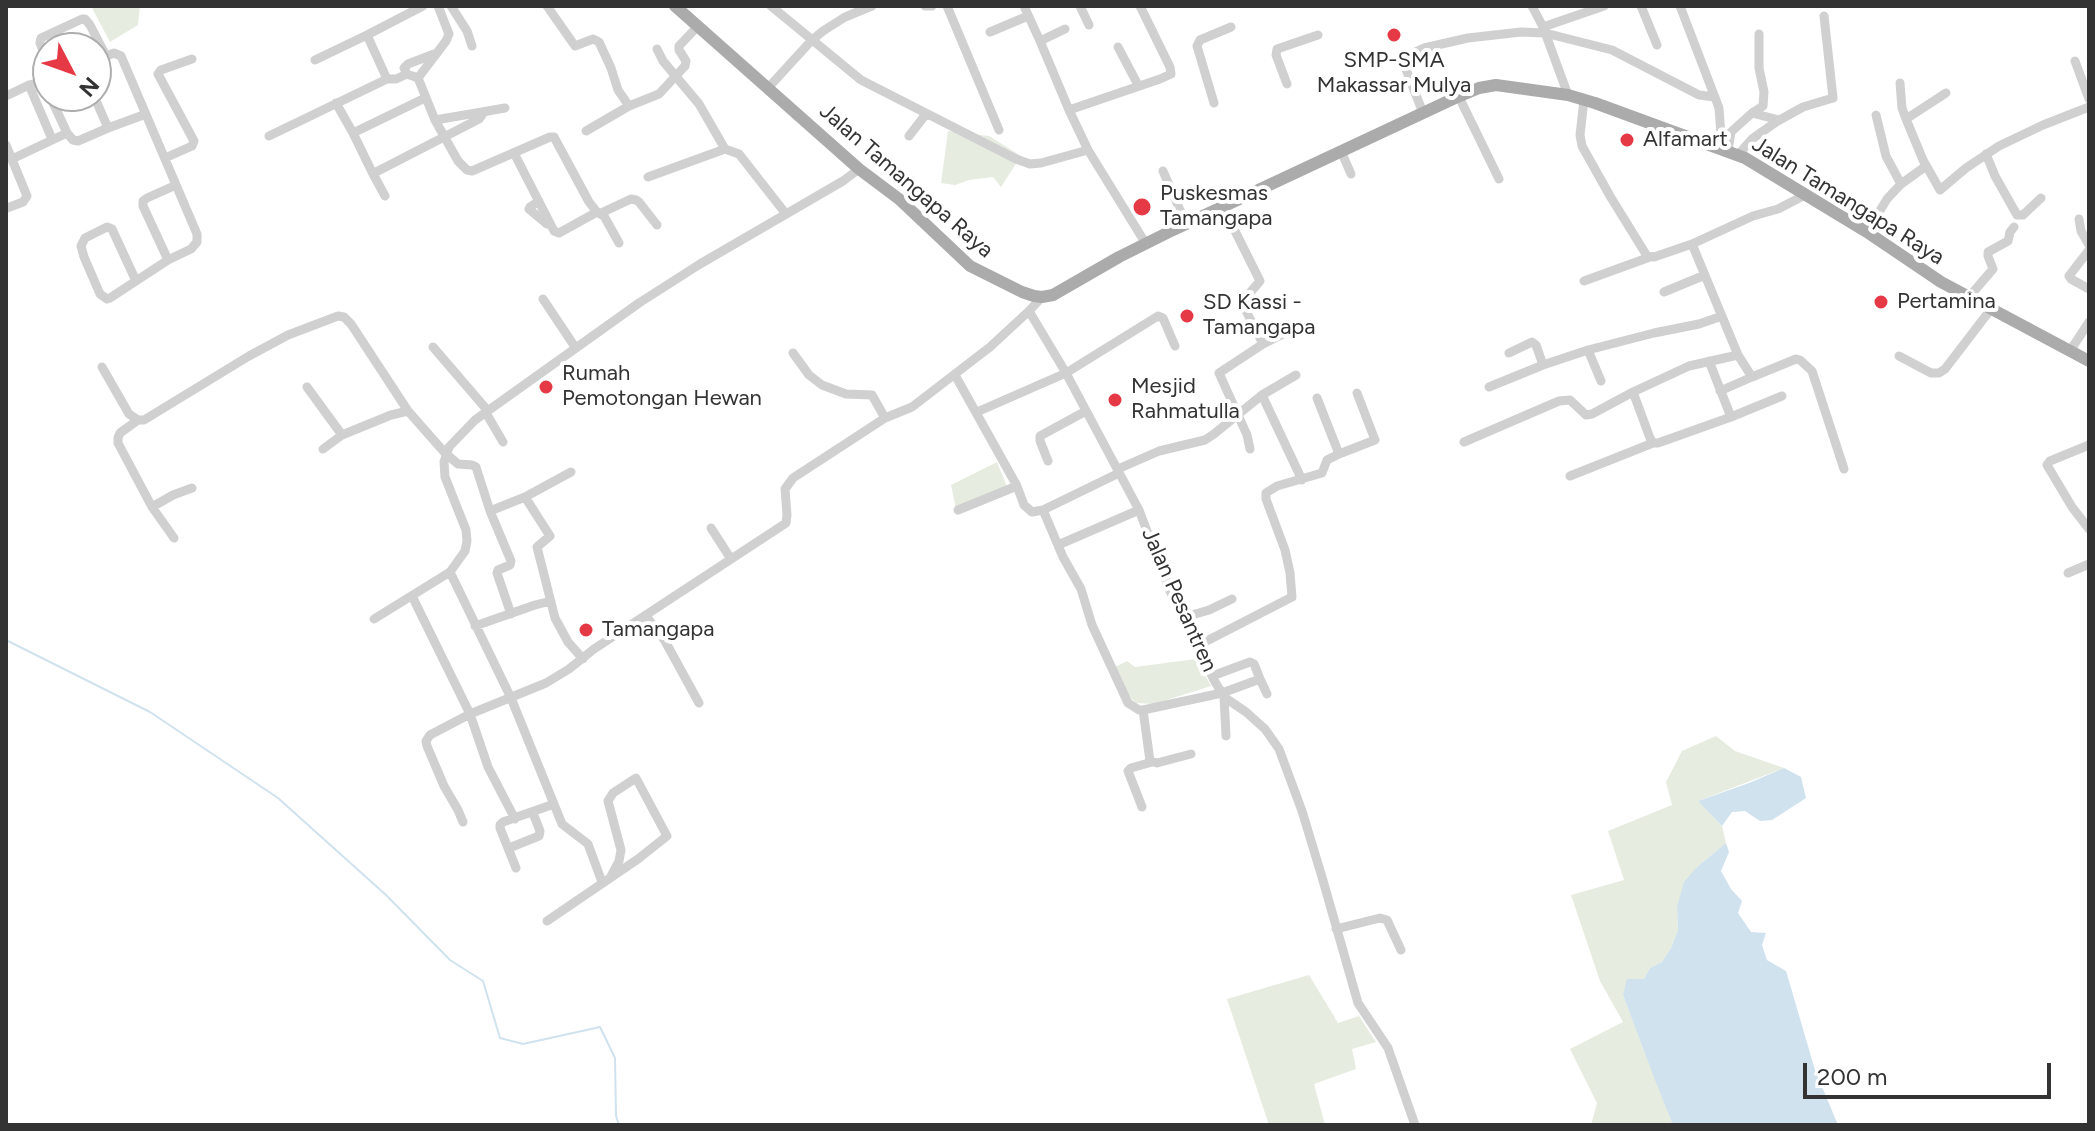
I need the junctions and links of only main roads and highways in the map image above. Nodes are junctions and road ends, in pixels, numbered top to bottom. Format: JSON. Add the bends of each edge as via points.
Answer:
{"nodes":[{"id":1,"x":675,"y":6,"type":"edge"},
{"id":2,"x":2089,"y":361,"type":"edge"}],
"edges":[{"from":1,"to":2,"type":"main road","name":"Jalan Tamangapa Raya","via":[[970,266],[1022,292],[1053,295],[1173,230],[1423,113],[1496,85],[1568,95],[1729,152],[1941,282]]}]}
